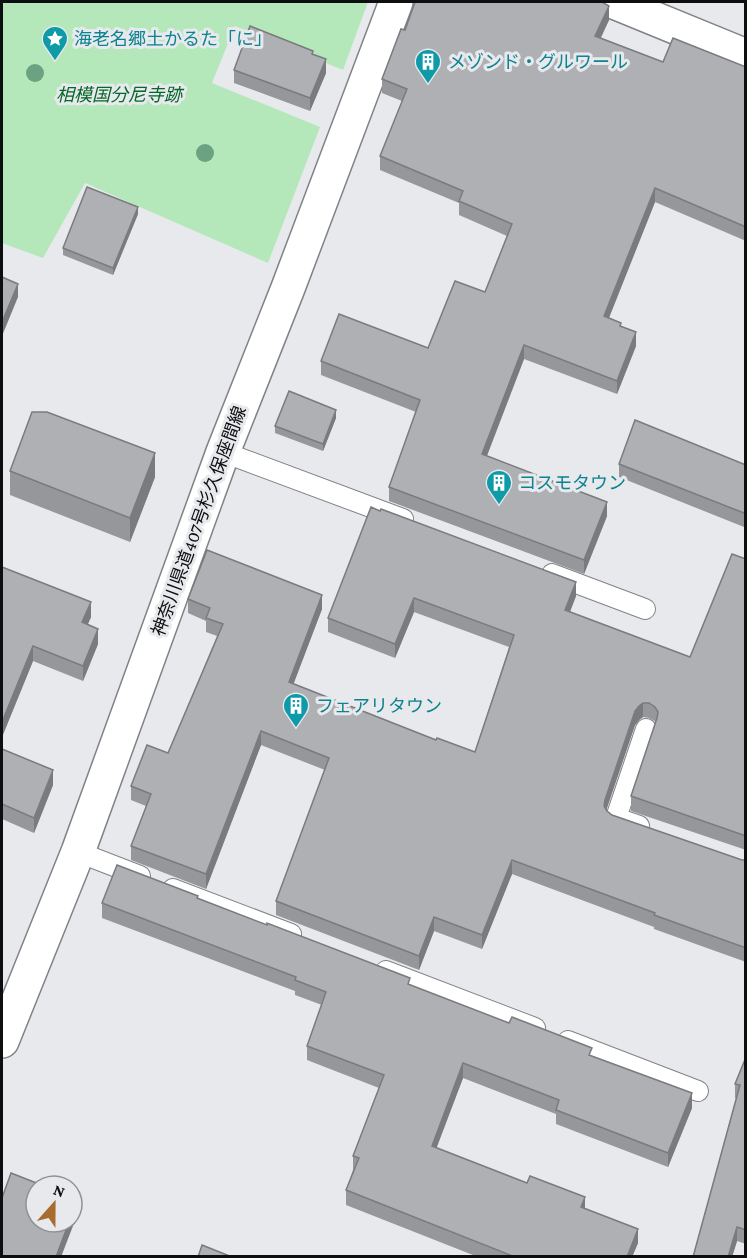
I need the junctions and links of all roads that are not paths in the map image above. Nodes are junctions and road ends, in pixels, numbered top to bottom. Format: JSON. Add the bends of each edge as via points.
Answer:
{"nodes":[{"id":1,"x":396,"y":2,"type":"edge"},
{"id":2,"x":614,"y":2,"type":"edge"},
{"id":3,"x":746,"y":56,"type":"edge"},
{"id":4,"x":223,"y":452,"type":"junction"},
{"id":5,"x":423,"y":526,"type":"edge"},
{"id":6,"x":534,"y":567,"type":"edge"},
{"id":7,"x":645,"y":609,"type":"dead end"},
{"id":8,"x":646,"y":729,"type":"dead end"},
{"id":9,"x":659,"y":833,"type":"edge"},
{"id":10,"x":78,"y":852,"type":"junction"},
{"id":11,"x":310,"y":942,"type":"edge"},
{"id":12,"x":366,"y":963,"type":"edge"},
{"id":13,"x":2,"y":1041,"type":"edge"},
{"id":14,"x":698,"y":1091,"type":"dead end"}],
"edges":[{"from":1,"to":4,"type":"main road","name":"神奈川県道407号杉久保座間線"},
{"from":2,"to":3,"type":"main road"},
{"from":4,"to":5,"type":"lane"},
{"from":4,"to":10,"type":"main road","name":"神奈川県道407号杉久保座間線"},
{"from":6,"to":7,"type":"lane"},
{"from":8,"to":9,"type":"lane","via":[[616,818]]},
{"from":10,"to":11,"type":"lane"},
{"from":10,"to":13,"type":"main road","name":"神奈川県道407号杉久保座間線"},
{"from":12,"to":14,"type":"lane"}]}
